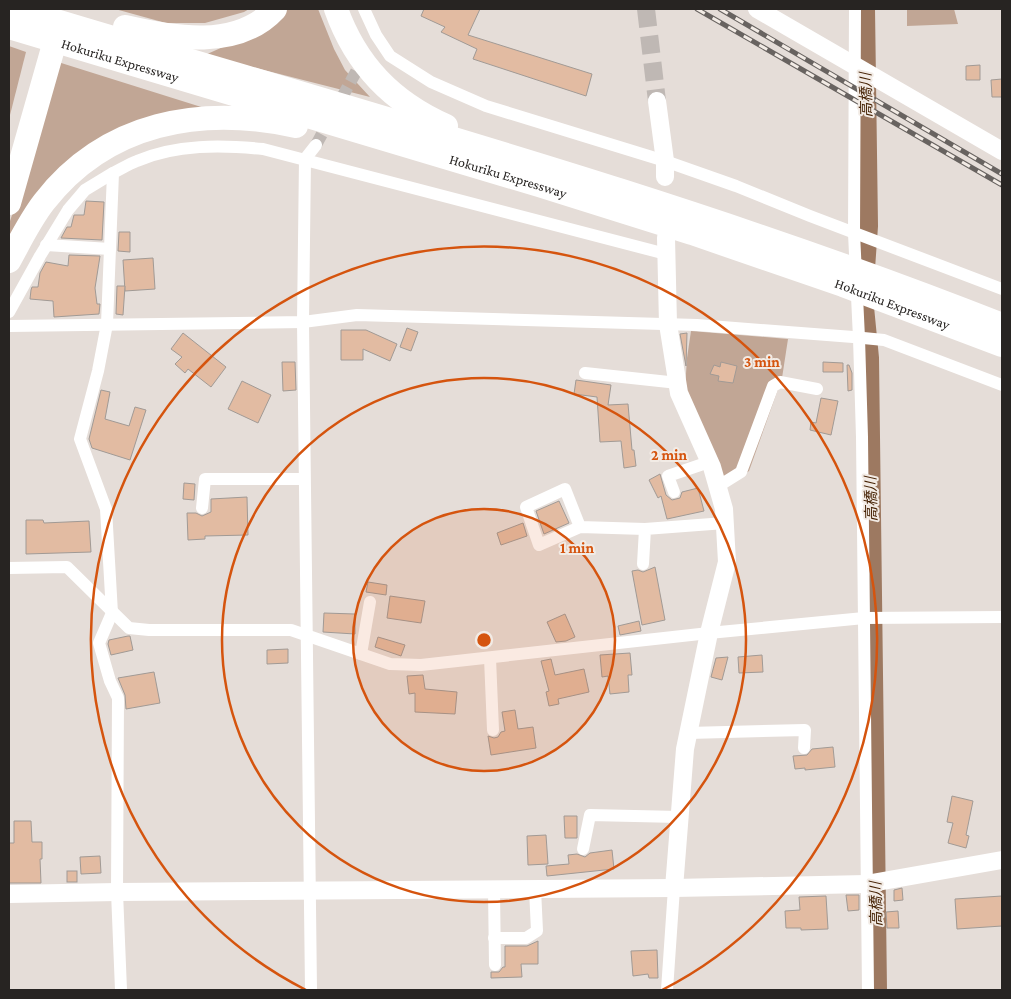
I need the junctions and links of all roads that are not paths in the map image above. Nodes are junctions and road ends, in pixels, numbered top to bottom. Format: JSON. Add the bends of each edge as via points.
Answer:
{"nodes":[{"id":1,"x":50,"y":9,"type":"edge"},
{"id":2,"x":64,"y":9,"type":"edge"},
{"id":3,"x":274,"y":9,"type":"edge"},
{"id":4,"x":336,"y":9,"type":"edge"},
{"id":5,"x":364,"y":9,"type":"edge"},
{"id":6,"x":757,"y":9,"type":"edge"},
{"id":7,"x":855,"y":9,"type":"edge"},
{"id":8,"x":14,"y":18,"type":"edge"},
{"id":9,"x":86,"y":33,"type":"junction"},
{"id":10,"x":376,"y":35,"type":"junction"},
{"id":11,"x":367,"y":51,"type":"tunnel mouth"},
{"id":12,"x":855,"y":65,"type":"junction"},
{"id":13,"x":657,"y":101,"type":"tunnel mouth"},
{"id":14,"x":316,"y":145,"type":"tunnel mouth"},
{"id":15,"x":1002,"y":151,"type":"edge"},
{"id":16,"x":9,"y":154,"type":"edge"},
{"id":17,"x":305,"y":159,"type":"junction"},
{"id":18,"x":665,"y":169,"type":"junction"},
{"id":19,"x":113,"y":173,"type":"junction"},
{"id":20,"x":538,"y":185,"type":"junction"},
{"id":21,"x":9,"y":203,"type":"edge"},
{"id":22,"x":706,"y":218,"type":"junction"},
{"id":23,"x":854,"y":232,"type":"junction"},
{"id":24,"x":46,"y":245,"type":"junction"},
{"id":25,"x":666,"y":246,"type":"joint"},
{"id":26,"x":110,"y":249,"type":"junction"},
{"id":27,"x":9,"y":261,"type":"edge"},
{"id":28,"x":844,"y":276,"type":"junction"},
{"id":29,"x":1002,"y":289,"type":"edge"},
{"id":30,"x":889,"y":293,"type":"junction"},
{"id":31,"x":9,"y":312,"type":"edge"},
{"id":32,"x":303,"y":322,"type":"junction"},
{"id":33,"x":107,"y":324,"type":"junction"},
{"id":34,"x":668,"y":324,"type":"junction"},
{"id":35,"x":1002,"y":325,"type":"edge"},
{"id":36,"x":9,"y":326,"type":"edge"},
{"id":37,"x":859,"y":338,"type":"junction"},
{"id":38,"x":1002,"y":345,"type":"edge"},
{"id":39,"x":586,"y":374,"type":"dead end"},
{"id":40,"x":678,"y":383,"type":"junction"},
{"id":41,"x":1002,"y":385,"type":"edge"},
{"id":42,"x":817,"y":389,"type":"dead end"},
{"id":43,"x":709,"y":462,"type":"junction"},
{"id":44,"x":304,"y":478,"type":"junction"},
{"id":45,"x":718,"y":487,"type":"junction"},
{"id":46,"x":674,"y":492,"type":"dead end"},
{"id":47,"x":202,"y":508,"type":"dead end"},
{"id":48,"x":725,"y":523,"type":"junction"},
{"id":49,"x":580,"y":527,"type":"junction"},
{"id":50,"x":645,"y":529,"type":"junction"},
{"id":51,"x":643,"y":564,"type":"dead end"},
{"id":52,"x":9,"y":568,"type":"edge"},
{"id":53,"x":370,"y":602,"type":"dead end"},
{"id":54,"x":112,"y":613,"type":"junction"},
{"id":55,"x":864,"y":618,"type":"junction"},
{"id":56,"x":1002,"y":618,"type":"edge"},
{"id":57,"x":709,"y":633,"type":"junction"},
{"id":58,"x":306,"y":634,"type":"junction"},
{"id":59,"x":361,"y":654,"type":"junction"},
{"id":60,"x":490,"y":658,"type":"junction"},
{"id":61,"x":493,"y":730,"type":"dead end"},
{"id":62,"x":688,"y":733,"type":"junction"},
{"id":63,"x":804,"y":748,"type":"dead end"},
{"id":64,"x":679,"y":817,"type":"junction"},
{"id":65,"x":583,"y":849,"type":"dead end"},
{"id":66,"x":1002,"y":860,"type":"edge"},
{"id":67,"x":866,"y":884,"type":"junction"},
{"id":68,"x":674,"y":888,"type":"junction"},
{"id":69,"x":535,"y":889,"type":"junction"},
{"id":70,"x":310,"y":890,"type":"junction"},
{"id":71,"x":494,"y":890,"type":"junction"},
{"id":72,"x":117,"y":892,"type":"junction"},
{"id":73,"x":9,"y":894,"type":"edge"},
{"id":74,"x":494,"y":938,"type":"junction"},
{"id":75,"x":494,"y":965,"type":"dead end"},
{"id":76,"x":122,"y":990,"type":"edge"},
{"id":77,"x":311,"y":990,"type":"edge"},
{"id":78,"x":667,"y":990,"type":"edge"},
{"id":79,"x":868,"y":990,"type":"edge"}],
"edges":[{"from":1,"to":9,"type":"highway"},
{"from":1,"to":16,"type":"highway"},
{"from":2,"to":21,"type":"highway"},
{"from":3,"to":9,"type":"highway","via":[[244,30],[211,37]]},
{"from":4,"to":22,"type":"highway","via":[[347,35],[368,69],[395,96],[416,110],[461,132],[649,194]]},
{"from":5,"to":10,"type":"street"},
{"from":6,"to":12,"type":"street"},
{"from":7,"to":12,"type":"street"},
{"from":8,"to":9,"type":"highway","name":"Hokuriku Expressway"},
{"from":9,"to":20,"type":"highway","name":"Hokuriku Expressway"},
{"from":9,"to":22,"type":"highway","name":"Hokuriku Expressway","via":[[542,166]]},
{"from":10,"to":11,"type":"street"},
{"from":10,"to":18,"type":"street","via":[[390,56],[431,82],[486,106]]},
{"from":12,"to":15,"type":"street"},
{"from":12,"to":23,"type":"street"},
{"from":13,"to":18,"type":"street"},
{"from":14,"to":17,"type":"street"},
{"from":17,"to":19,"type":"street","via":[[263,149],[209,147],[164,153],[139,160]]},
{"from":17,"to":25,"type":"street"},
{"from":17,"to":32,"type":"street"},
{"from":18,"to":23,"type":"street","via":[[736,186]]},
{"from":19,"to":24,"type":"street","via":[[86,190],[68,210]]},
{"from":19,"to":26,"type":"street"},
{"from":20,"to":27,"type":"highway","via":[[293,126],[240,120],[177,122],[137,132],[85,160],[44,202]]},
{"from":20,"to":28,"type":"highway","name":"Hokuriku Expressway","via":[[700,236]]},
{"from":22,"to":28,"type":"highway","name":"Hokuriku Expressway"},
{"from":23,"to":29,"type":"street"},
{"from":23,"to":37,"type":"street"},
{"from":24,"to":26,"type":"street"},
{"from":24,"to":31,"type":"street"},
{"from":25,"to":34,"type":"street"},
{"from":26,"to":33,"type":"street"},
{"from":28,"to":30,"type":"highway","name":"Hokuriku Expressway"},
{"from":30,"to":35,"type":"highway","name":"Hokuriku Expressway"},
{"from":30,"to":38,"type":"highway","name":"Hokuriku Expressway"},
{"from":32,"to":33,"type":"street"},
{"from":32,"to":34,"type":"street","via":[[357,315]]},
{"from":32,"to":44,"type":"street"},
{"from":33,"to":36,"type":"street"},
{"from":33,"to":54,"type":"street","via":[[80,439],[106,509]]},
{"from":34,"to":37,"type":"street"},
{"from":34,"to":40,"type":"street"},
{"from":37,"to":41,"type":"street","via":[[884,340]]},
{"from":37,"to":55,"type":"street"},
{"from":39,"to":40,"type":"street"},
{"from":40,"to":43,"type":"street","via":[[679,393]]},
{"from":42,"to":45,"type":"street","via":[[780,382],[773,386],[741,472]]},
{"from":43,"to":45,"type":"street"},
{"from":43,"to":46,"type":"street","via":[[668,476]]},
{"from":44,"to":47,"type":"street","via":[[205,479]]},
{"from":44,"to":58,"type":"street"},
{"from":45,"to":48,"type":"street"},
{"from":48,"to":50,"type":"street"},
{"from":48,"to":57,"type":"street","via":[[727,562]]},
{"from":49,"to":49,"type":"street","via":[[539,545],[526,507],[565,489]]},
{"from":49,"to":50,"type":"street"},
{"from":50,"to":51,"type":"street"},
{"from":52,"to":54,"type":"street","via":[[67,567]]},
{"from":53,"to":59,"type":"street"},
{"from":54,"to":58,"type":"street","via":[[129,628],[291,630]]},
{"from":54,"to":72,"type":"street","via":[[99,643],[118,698]]},
{"from":55,"to":56,"type":"street"},
{"from":55,"to":57,"type":"street"},
{"from":55,"to":67,"type":"street"},
{"from":57,"to":60,"type":"street"},
{"from":57,"to":62,"type":"street"},
{"from":58,"to":59,"type":"street"},
{"from":58,"to":70,"type":"street"},
{"from":59,"to":60,"type":"street","via":[[390,664],[421,665]]},
{"from":60,"to":61,"type":"street"},
{"from":62,"to":63,"type":"street","via":[[805,730]]},
{"from":62,"to":64,"type":"street"},
{"from":64,"to":65,"type":"street","via":[[590,814]]},
{"from":64,"to":68,"type":"street"},
{"from":66,"to":67,"type":"street"},
{"from":67,"to":68,"type":"street"},
{"from":67,"to":79,"type":"street"},
{"from":68,"to":69,"type":"street"},
{"from":68,"to":78,"type":"street"},
{"from":69,"to":71,"type":"street"},
{"from":69,"to":74,"type":"street","via":[[537,931],[526,938]]},
{"from":70,"to":71,"type":"street"},
{"from":70,"to":72,"type":"street"},
{"from":70,"to":77,"type":"street"},
{"from":71,"to":74,"type":"street"},
{"from":72,"to":73,"type":"street"},
{"from":72,"to":76,"type":"street"},
{"from":74,"to":75,"type":"street"}]}
